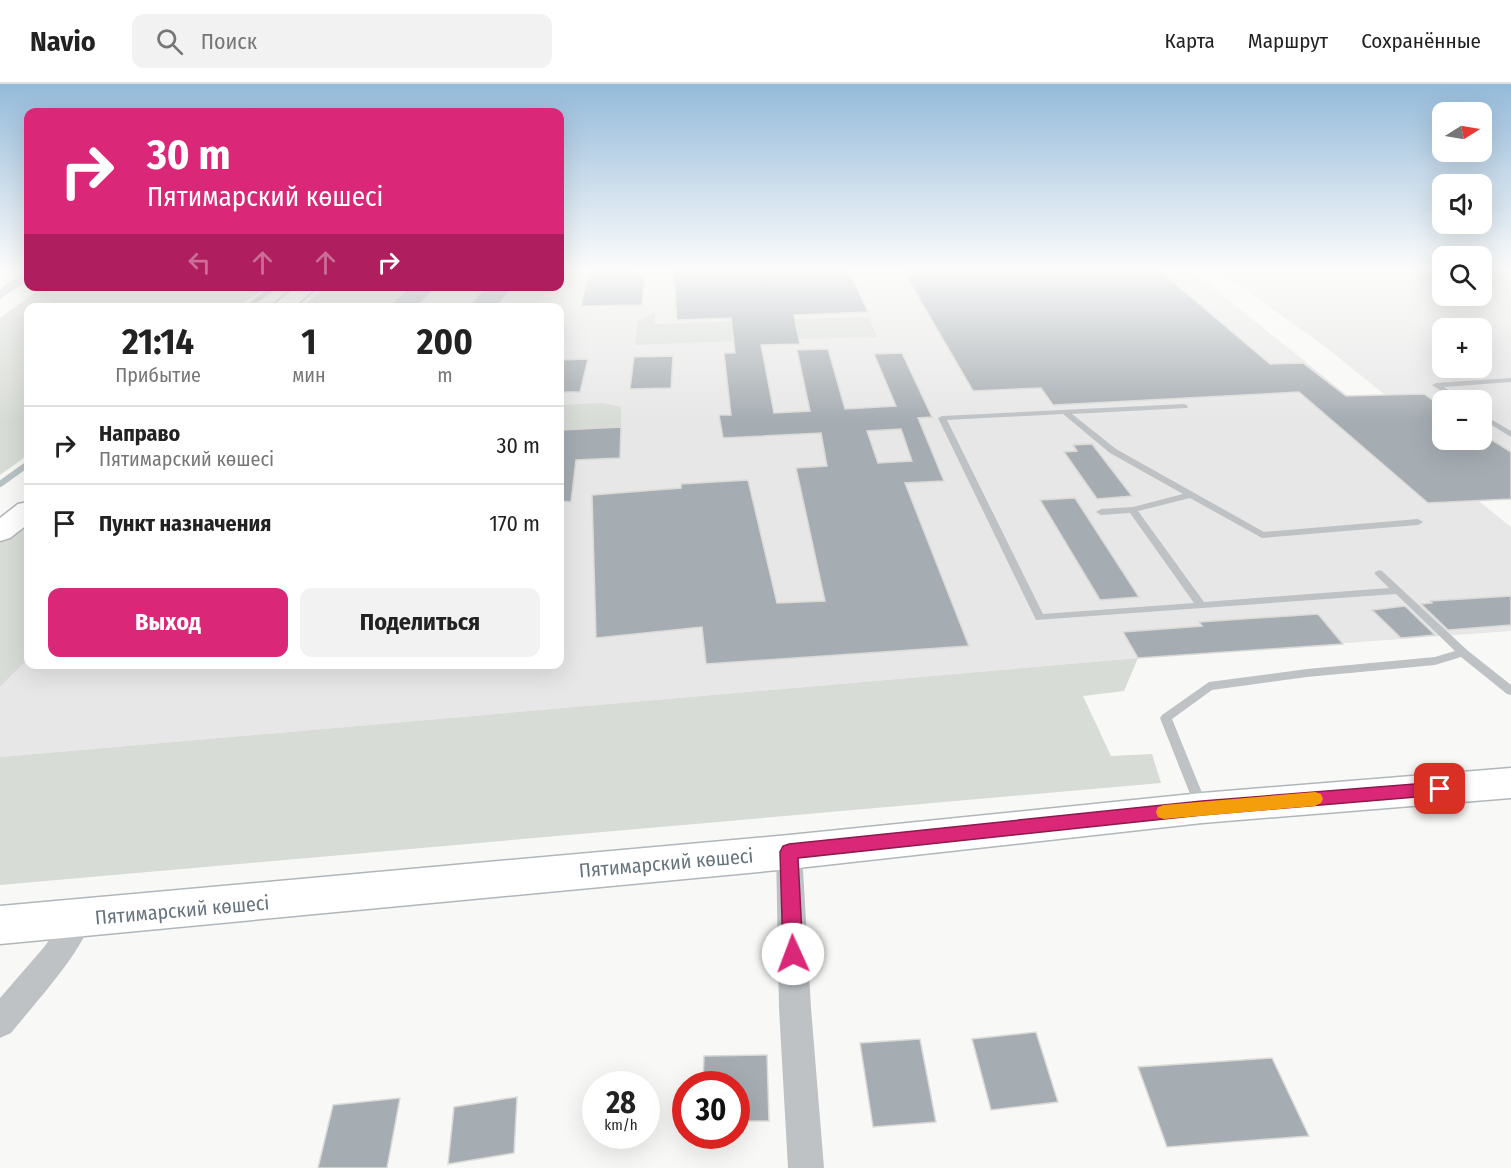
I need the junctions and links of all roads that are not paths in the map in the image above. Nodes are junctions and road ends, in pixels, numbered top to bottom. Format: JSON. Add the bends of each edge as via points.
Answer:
{"nodes":[{"id":1,"x":1511,"y":380,"type":"edge"},
{"id":2,"x":1444,"y":390,"type":"edge"},
{"id":3,"x":1184,"y":406,"type":"dead end"},
{"id":4,"x":1065,"y":412,"type":"junction"},
{"id":5,"x":1492,"y":423,"type":"edge"},
{"id":6,"x":1511,"y":435,"type":"edge"},
{"id":7,"x":1191,"y":495,"type":"junction"},
{"id":8,"x":24,"y":499,"type":"edge"},
{"id":9,"x":1133,"y":510,"type":"junction"},
{"id":10,"x":1101,"y":512,"type":"dead end"},
{"id":11,"x":24,"y":513,"type":"edge"},
{"id":12,"x":0,"y":517,"type":"edge"},
{"id":13,"x":1418,"y":522,"type":"dead end"},
{"id":14,"x":0,"y":532,"type":"edge"},
{"id":15,"x":1379,"y":573,"type":"dead end"},
{"id":16,"x":1398,"y":591,"type":"junction"},
{"id":17,"x":1201,"y":606,"type":"junction"},
{"id":18,"x":1463,"y":653,"type":"junction"},
{"id":19,"x":1511,"y":691,"type":"edge"},
{"id":20,"x":1511,"y":783,"type":"edge"},
{"id":21,"x":1202,"y":808,"type":"junction"},
{"id":22,"x":789,"y":852,"type":"junction"},
{"id":23,"x":79,"y":919,"type":"junction"},
{"id":24,"x":0,"y":925,"type":"edge"},
{"id":25,"x":0,"y":1022,"type":"edge"},
{"id":26,"x":806,"y":1168,"type":"edge"}],
"edges":[{"from":1,"to":2,"type":"lane","via":[[1436,385]]},
{"from":3,"to":4,"type":"lane"},
{"from":4,"to":7,"type":"lane","via":[[1113,450]]},
{"from":4,"to":17,"type":"lane","via":[[942,418],[1040,618]]},
{"from":5,"to":6,"type":"lane"},
{"from":7,"to":9,"type":"lane"},
{"from":7,"to":13,"type":"lane","via":[[1262,535]]},
{"from":8,"to":12,"type":"main road"},
{"from":9,"to":10,"type":"lane"},
{"from":9,"to":17,"type":"lane"},
{"from":11,"to":14,"type":"main road"},
{"from":15,"to":16,"type":"lane"},
{"from":16,"to":17,"type":"lane"},
{"from":16,"to":18,"type":"lane"},
{"from":18,"to":19,"type":"lane"},
{"from":18,"to":21,"type":"lane","via":[[1435,661],[1209,686],[1166,718]]},
{"from":20,"to":21,"type":"main road","name":"Пятимарский көшесі"},
{"from":21,"to":22,"type":"main road","name":"Пятимарский көшесі"},
{"from":22,"to":23,"type":"main road","name":"Пятимарский көшесі"},
{"from":22,"to":26,"type":"street"},
{"from":23,"to":24,"type":"main road","name":"Пятимарский көшесі"},
{"from":23,"to":25,"type":"street","via":[[55,956]]}]}
